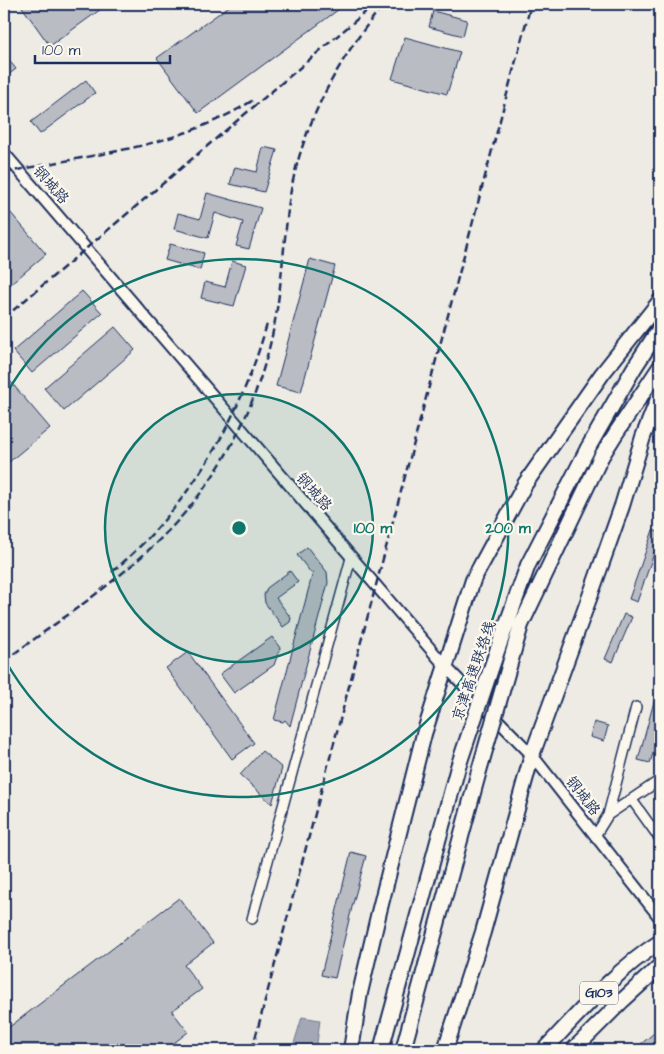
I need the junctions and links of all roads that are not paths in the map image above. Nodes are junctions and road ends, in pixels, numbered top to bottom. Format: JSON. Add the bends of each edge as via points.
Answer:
{"nodes":[{"id":1,"x":4,"y":153,"type":"edge"},
{"id":2,"x":660,"y":301,"type":"edge"},
{"id":3,"x":660,"y":328,"type":"edge"},
{"id":4,"x":660,"y":367,"type":"edge"},
{"id":5,"x":660,"y":394,"type":"edge"},
{"id":6,"x":351,"y":558,"type":"junction"},
{"id":7,"x":446,"y":667,"type":"junction"},
{"id":8,"x":636,"y":707,"type":"dead end"},
{"id":9,"x":532,"y":755,"type":"junction"},
{"id":10,"x":660,"y":780,"type":"edge"},
{"id":11,"x":632,"y":800,"type":"junction"},
{"id":12,"x":608,"y":816,"type":"junction"},
{"id":13,"x":595,"y":836,"type":"junction"},
{"id":14,"x":660,"y":839,"type":"edge"},
{"id":15,"x":660,"y":918,"type":"edge"},
{"id":16,"x":252,"y":919,"type":"dead end"},
{"id":17,"x":660,"y":942,"type":"edge"},
{"id":18,"x":660,"y":966,"type":"edge"},
{"id":19,"x":351,"y":1050,"type":"edge"},
{"id":20,"x":381,"y":1050,"type":"edge"},
{"id":21,"x":403,"y":1050,"type":"edge"},
{"id":22,"x":445,"y":1050,"type":"edge"},
{"id":23,"x":544,"y":1050,"type":"edge"},
{"id":24,"x":573,"y":1050,"type":"edge"}],
"edges":[{"from":1,"to":6,"type":"street","name":"钢城路"},
{"from":2,"to":7,"type":"highway","via":[[602,374],[525,484],[473,580]]},
{"from":3,"to":20,"type":"highway","name":"京津高速联络线","bridge":true,"via":[[588,448],[528,565],[458,767]]},
{"from":4,"to":21,"type":"highway","name":"京津高速联络线","bridge":true,"via":[[601,457],[521,625]]},
{"from":5,"to":9,"type":"highway"},
{"from":6,"to":7,"type":"street","name":"钢城路"},
{"from":6,"to":16,"type":"street"},
{"from":7,"to":9,"type":"street","name":"钢城路"},
{"from":7,"to":19,"type":"highway","via":[[424,734],[379,912],[360,992]]},
{"from":8,"to":12,"type":"street"},
{"from":9,"to":13,"type":"street","name":"钢城路"},
{"from":9,"to":22,"type":"highway","via":[[483,932]]},
{"from":10,"to":11,"type":"street"},
{"from":11,"to":12,"type":"street"},
{"from":11,"to":14,"type":"street"},
{"from":12,"to":13,"type":"street"},
{"from":13,"to":15,"type":"street","name":"钢城路"},
{"from":17,"to":23,"type":"highway","number":"G103","via":[[593,998]]},
{"from":18,"to":24,"type":"highway","number":"G103"}]}
